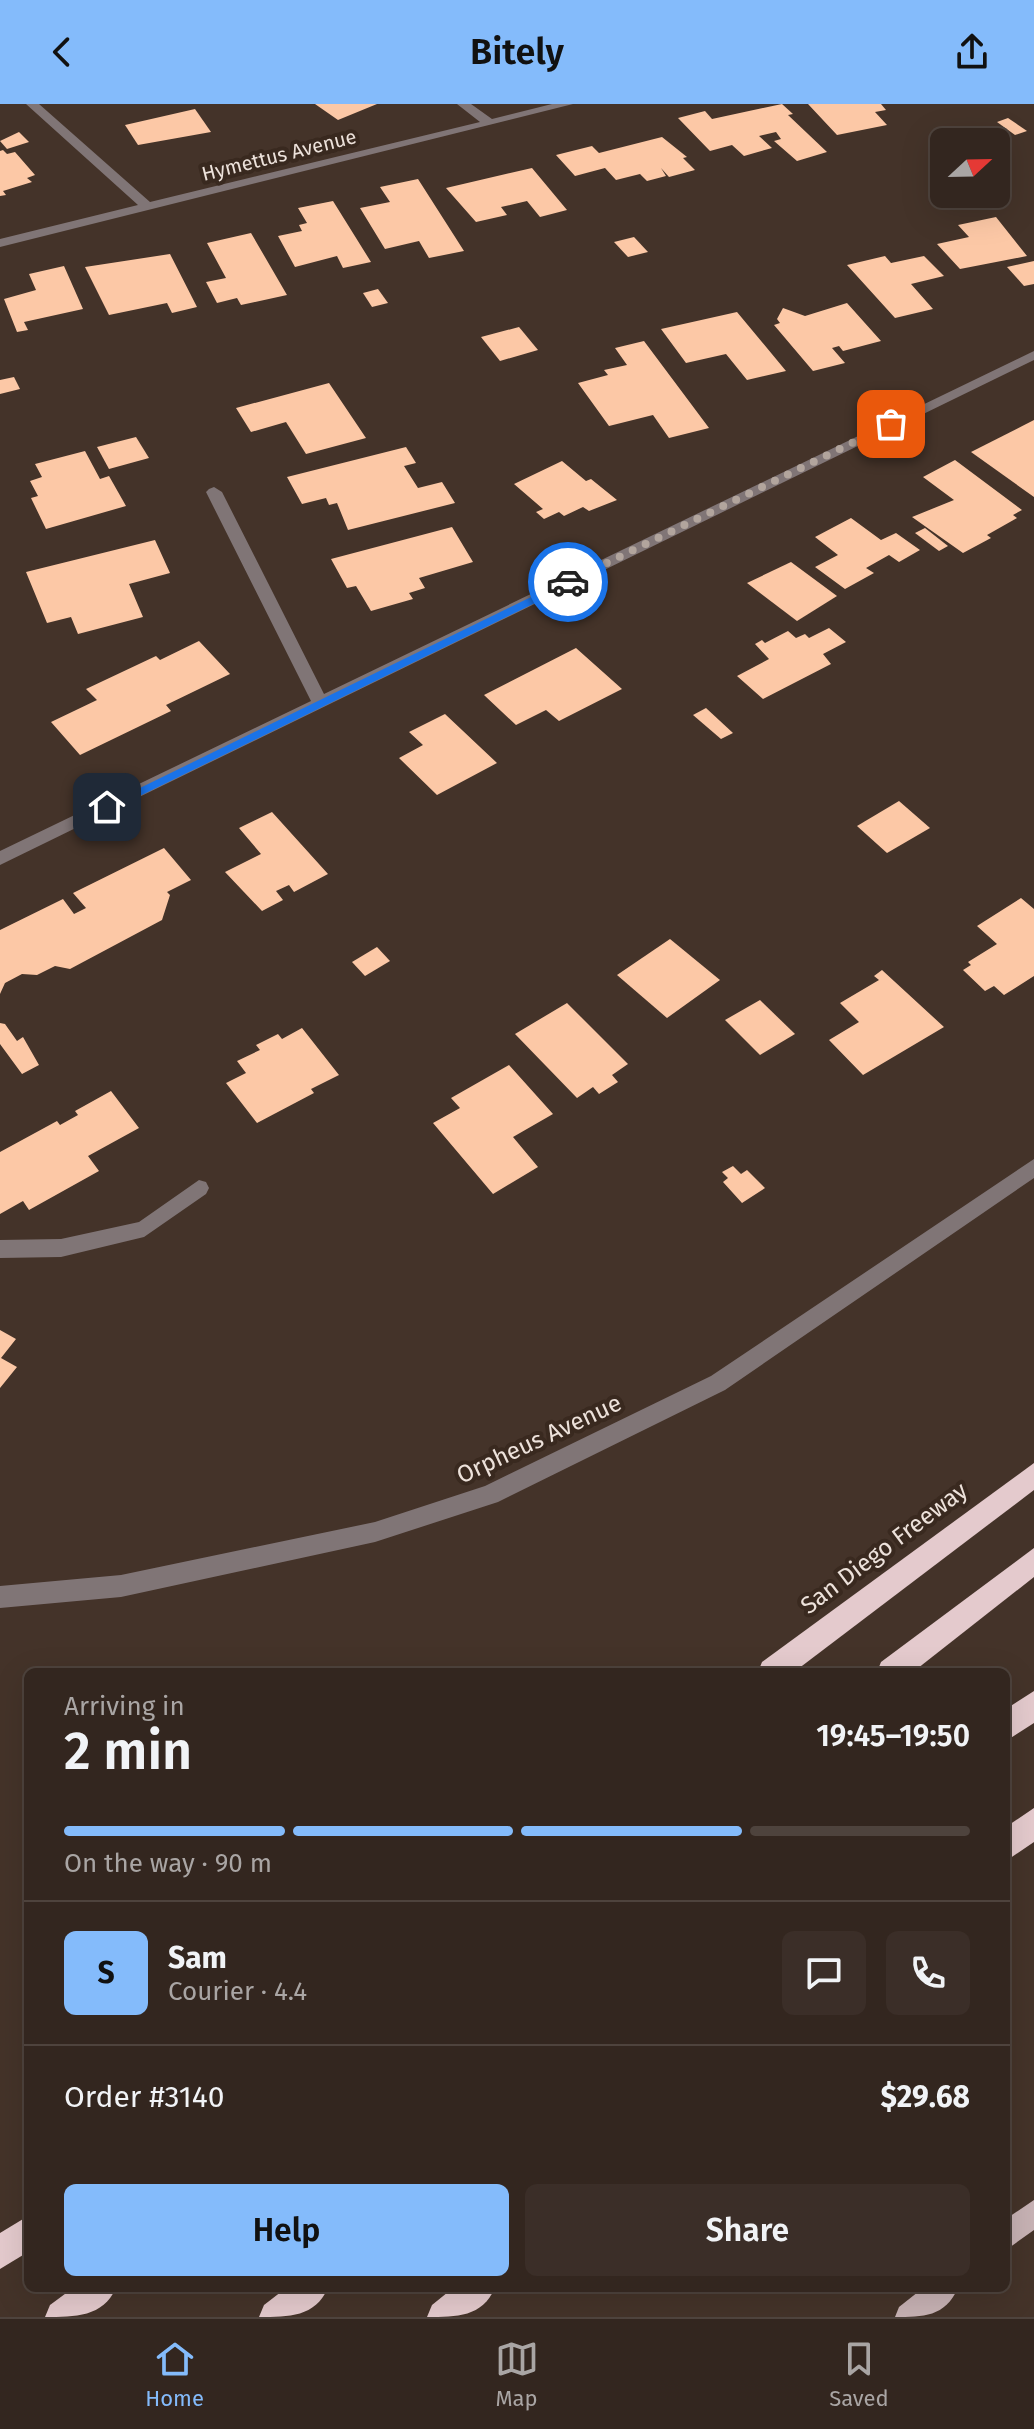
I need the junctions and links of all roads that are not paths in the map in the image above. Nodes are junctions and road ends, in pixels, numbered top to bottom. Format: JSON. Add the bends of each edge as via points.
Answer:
{"nodes":[{"id":1,"x":32,"y":104,"type":"edge"},
{"id":2,"x":463,"y":104,"type":"edge"},
{"id":3,"x":567,"y":104,"type":"edge"},
{"id":4,"x":490,"y":123,"type":"junction"},
{"id":5,"x":148,"y":207,"type":"junction"},
{"id":6,"x":0,"y":243,"type":"edge"},
{"id":7,"x":1034,"y":355,"type":"edge"},
{"id":8,"x":214,"y":492,"type":"dead end"},
{"id":9,"x":320,"y":703,"type":"junction"},
{"id":10,"x":0,"y":859,"type":"edge"},
{"id":11,"x":1034,"y":1167,"type":"edge"},
{"id":12,"x":199,"y":1188,"type":"dead end"},
{"id":13,"x":0,"y":1249,"type":"edge"},
{"id":14,"x":1034,"y":1475,"type":"edge"},
{"id":15,"x":1034,"y":1561,"type":"edge"},
{"id":16,"x":0,"y":1597,"type":"edge"},
{"id":17,"x":777,"y":1668,"type":"edge"},
{"id":18,"x":896,"y":1668,"type":"edge"},
{"id":19,"x":1034,"y":1705,"type":"edge"},
{"id":20,"x":1010,"y":1724,"type":"edge"},
{"id":21,"x":1034,"y":1823,"type":"edge"},
{"id":22,"x":1010,"y":1843,"type":"edge"},
{"id":23,"x":1034,"y":2213,"type":"edge"},
{"id":24,"x":1010,"y":2233,"type":"edge"},
{"id":25,"x":24,"y":2235,"type":"edge"},
{"id":26,"x":0,"y":2253,"type":"edge"},
{"id":27,"x":95,"y":2292,"type":"edge"},
{"id":28,"x":307,"y":2292,"type":"edge"},
{"id":29,"x":474,"y":2292,"type":"edge"},
{"id":30,"x":939,"y":2292,"type":"edge"},
{"id":31,"x":62,"y":2317,"type":"edge"},
{"id":32,"x":276,"y":2317,"type":"edge"},
{"id":33,"x":444,"y":2317,"type":"edge"},
{"id":34,"x":909,"y":2317,"type":"edge"}],
"edges":[{"from":1,"to":5,"type":"street"},
{"from":2,"to":4,"type":"street"},
{"from":3,"to":4,"type":"street","name":"Hymettus Avenue"},
{"from":4,"to":5,"type":"street","name":"Hymettus Avenue"},
{"from":5,"to":6,"type":"street","name":"Hymettus Avenue"},
{"from":7,"to":9,"type":"street"},
{"from":8,"to":9,"type":"street"},
{"from":9,"to":10,"type":"street"},
{"from":11,"to":16,"type":"street","name":"Orpheus Avenue","via":[[718,1383],[490,1495],[375,1532],[121,1586]]},
{"from":12,"to":13,"type":"street","via":[[144,1229],[61,1248]]},
{"from":14,"to":17,"type":"highway","name":"San Diego Freeway"},
{"from":15,"to":18,"type":"highway"},
{"from":19,"to":20,"type":"highway"},
{"from":21,"to":22,"type":"highway"},
{"from":23,"to":24,"type":"main road"},
{"from":25,"to":26,"type":"highway"},
{"from":27,"to":31,"type":"highway"},
{"from":28,"to":32,"type":"highway"},
{"from":29,"to":33,"type":"highway"},
{"from":30,"to":34,"type":"main road"}]}
